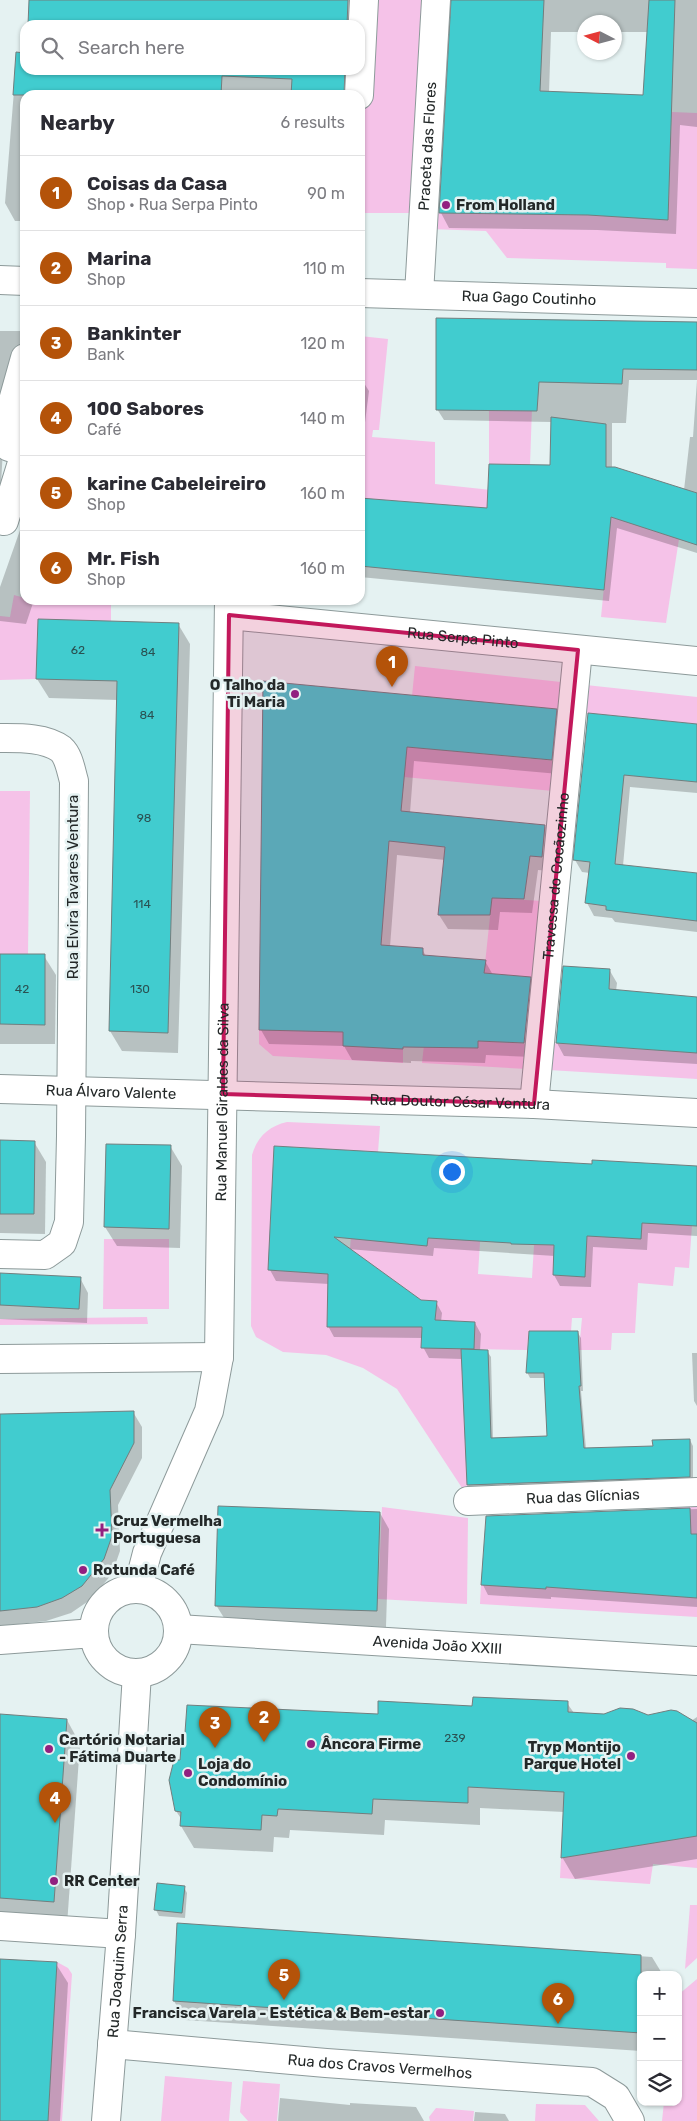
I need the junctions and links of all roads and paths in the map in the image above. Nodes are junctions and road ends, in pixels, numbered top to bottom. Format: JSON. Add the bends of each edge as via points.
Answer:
{"nodes":[{"id":1,"x":364,"y":0,"type":"edge"},
{"id":2,"x":436,"y":0,"type":"edge"},
{"id":3,"x":363,"y":20,"type":"edge"},
{"id":4,"x":360,"y":75,"type":"edge"},
{"id":5,"x":359,"y":90,"type":"edge"},
{"id":6,"x":0,"y":280,"type":"edge"},
{"id":7,"x":20,"y":281,"type":"edge"},
{"id":8,"x":365,"y":293,"type":"edge"},
{"id":9,"x":419,"y":294,"type":"junction"},
{"id":10,"x":697,"y":303,"type":"edge"},
{"id":11,"x":20,"y":376,"type":"edge"},
{"id":12,"x":20,"y":450,"type":"edge"},
{"id":13,"x":20,"y":468,"type":"edge"},
{"id":14,"x":4,"y":521,"type":"dead end"},
{"id":15,"x":229,"y":607,"type":"edge"},
{"id":16,"x":578,"y":650,"type":"junction"},
{"id":17,"x":697,"y":661,"type":"edge"},
{"id":18,"x":0,"y":738,"type":"edge"},
{"id":19,"x":0,"y":1089,"type":"edge"},
{"id":20,"x":71,"y":1091,"type":"junction"},
{"id":21,"x":223,"y":1094,"type":"junction"},
{"id":22,"x":534,"y":1104,"type":"junction"},
{"id":23,"x":697,"y":1113,"type":"edge"},
{"id":24,"x":0,"y":1254,"type":"edge"},
{"id":25,"x":219,"y":1357,"type":"junction"},
{"id":26,"x":0,"y":1359,"type":"edge"},
{"id":27,"x":697,"y":1492,"type":"edge"},
{"id":28,"x":468,"y":1501,"type":"dead end"},
{"id":29,"x":138,"y":1588,"type":"junction"},
{"id":30,"x":178,"y":1629,"type":"junction"},
{"id":31,"x":94,"y":1632,"type":"junction"},
{"id":32,"x":0,"y":1640,"type":"edge"},
{"id":33,"x":697,"y":1660,"type":"edge"},
{"id":34,"x":137,"y":1673,"type":"junction"},
{"id":35,"x":0,"y":1926,"type":"edge"},
{"id":36,"x":121,"y":1934,"type":"junction"},
{"id":37,"x":112,"y":2044,"type":"junction"},
{"id":38,"x":106,"y":2121,"type":"edge"},
{"id":39,"x":630,"y":2121,"type":"edge"}],
"edges":[{"from":1,"to":3,"type":"street"},
{"from":2,"to":9,"type":"street","name":"Praceta das Flores"},
{"from":4,"to":5,"type":"street"},
{"from":6,"to":7,"type":"street"},
{"from":8,"to":9,"type":"street","name":"Rua Gago Coutinho"},
{"from":9,"to":10,"type":"street","name":"Rua Gago Coutinho"},
{"from":11,"to":12,"type":"street","via":[[9,415],[9,447]]},
{"from":13,"to":14,"type":"street"},
{"from":15,"to":16,"type":"street","name":"Rua Serpa Pinto"},
{"from":15,"to":21,"type":"street","name":"Rua Manuel Giraldes da Silva"},
{"from":16,"to":17,"type":"street","name":"Rua Serpa Pinto"},
{"from":16,"to":22,"type":"street","name":"Travessa do Cocãozinho"},
{"from":18,"to":20,"type":"street","name":"Rua Elvira Tavares Ventura","via":[[43,742],[61,750],[74,781]]},
{"from":19,"to":20,"type":"street","name":"Rua Álvaro Valente"},
{"from":20,"to":21,"type":"street","name":"Rua Álvaro Valente"},
{"from":20,"to":24,"type":"street","name":"Rua Elvira Tavares Ventura","via":[[69,1222],[62,1243],[45,1255]]},
{"from":21,"to":22,"type":"street","name":"Rua Doutor César Ventura"},
{"from":21,"to":25,"type":"street","name":"Rua Manuel Giraldes da Silva"},
{"from":22,"to":23,"type":"street","name":"Rua Doutor César Ventura"},
{"from":25,"to":26,"type":"street"},
{"from":25,"to":29,"type":"street","name":"Rua Manuel Giraldes da Silva","via":[[209,1411],[147,1554]]},
{"from":27,"to":28,"type":"street","name":"Rua das Glícnias"},
{"from":29,"to":30,"type":"street","via":[[162,1597],[171,1606]]},
{"from":29,"to":31,"type":"street","via":[[111,1596],[102,1606]]},
{"from":30,"to":33,"type":"street","name":"Avenida João XXIII"},
{"from":30,"to":34,"type":"street","via":[[177,1643],[171,1655],[150,1671]]},
{"from":31,"to":32,"type":"street"},
{"from":31,"to":34,"type":"street","via":[[103,1657],[112,1666]]},
{"from":34,"to":36,"type":"street","name":"Rua Joaquim Serra"},
{"from":35,"to":36,"type":"street"},
{"from":36,"to":37,"type":"street","name":"Rua Joaquim Serra"},
{"from":37,"to":38,"type":"street","name":"Rua Joaquim Serra"},
{"from":37,"to":39,"type":"street","name":"Rua dos Cravos Vermelhos","via":[[592,2082],[616,2097]]}]}
